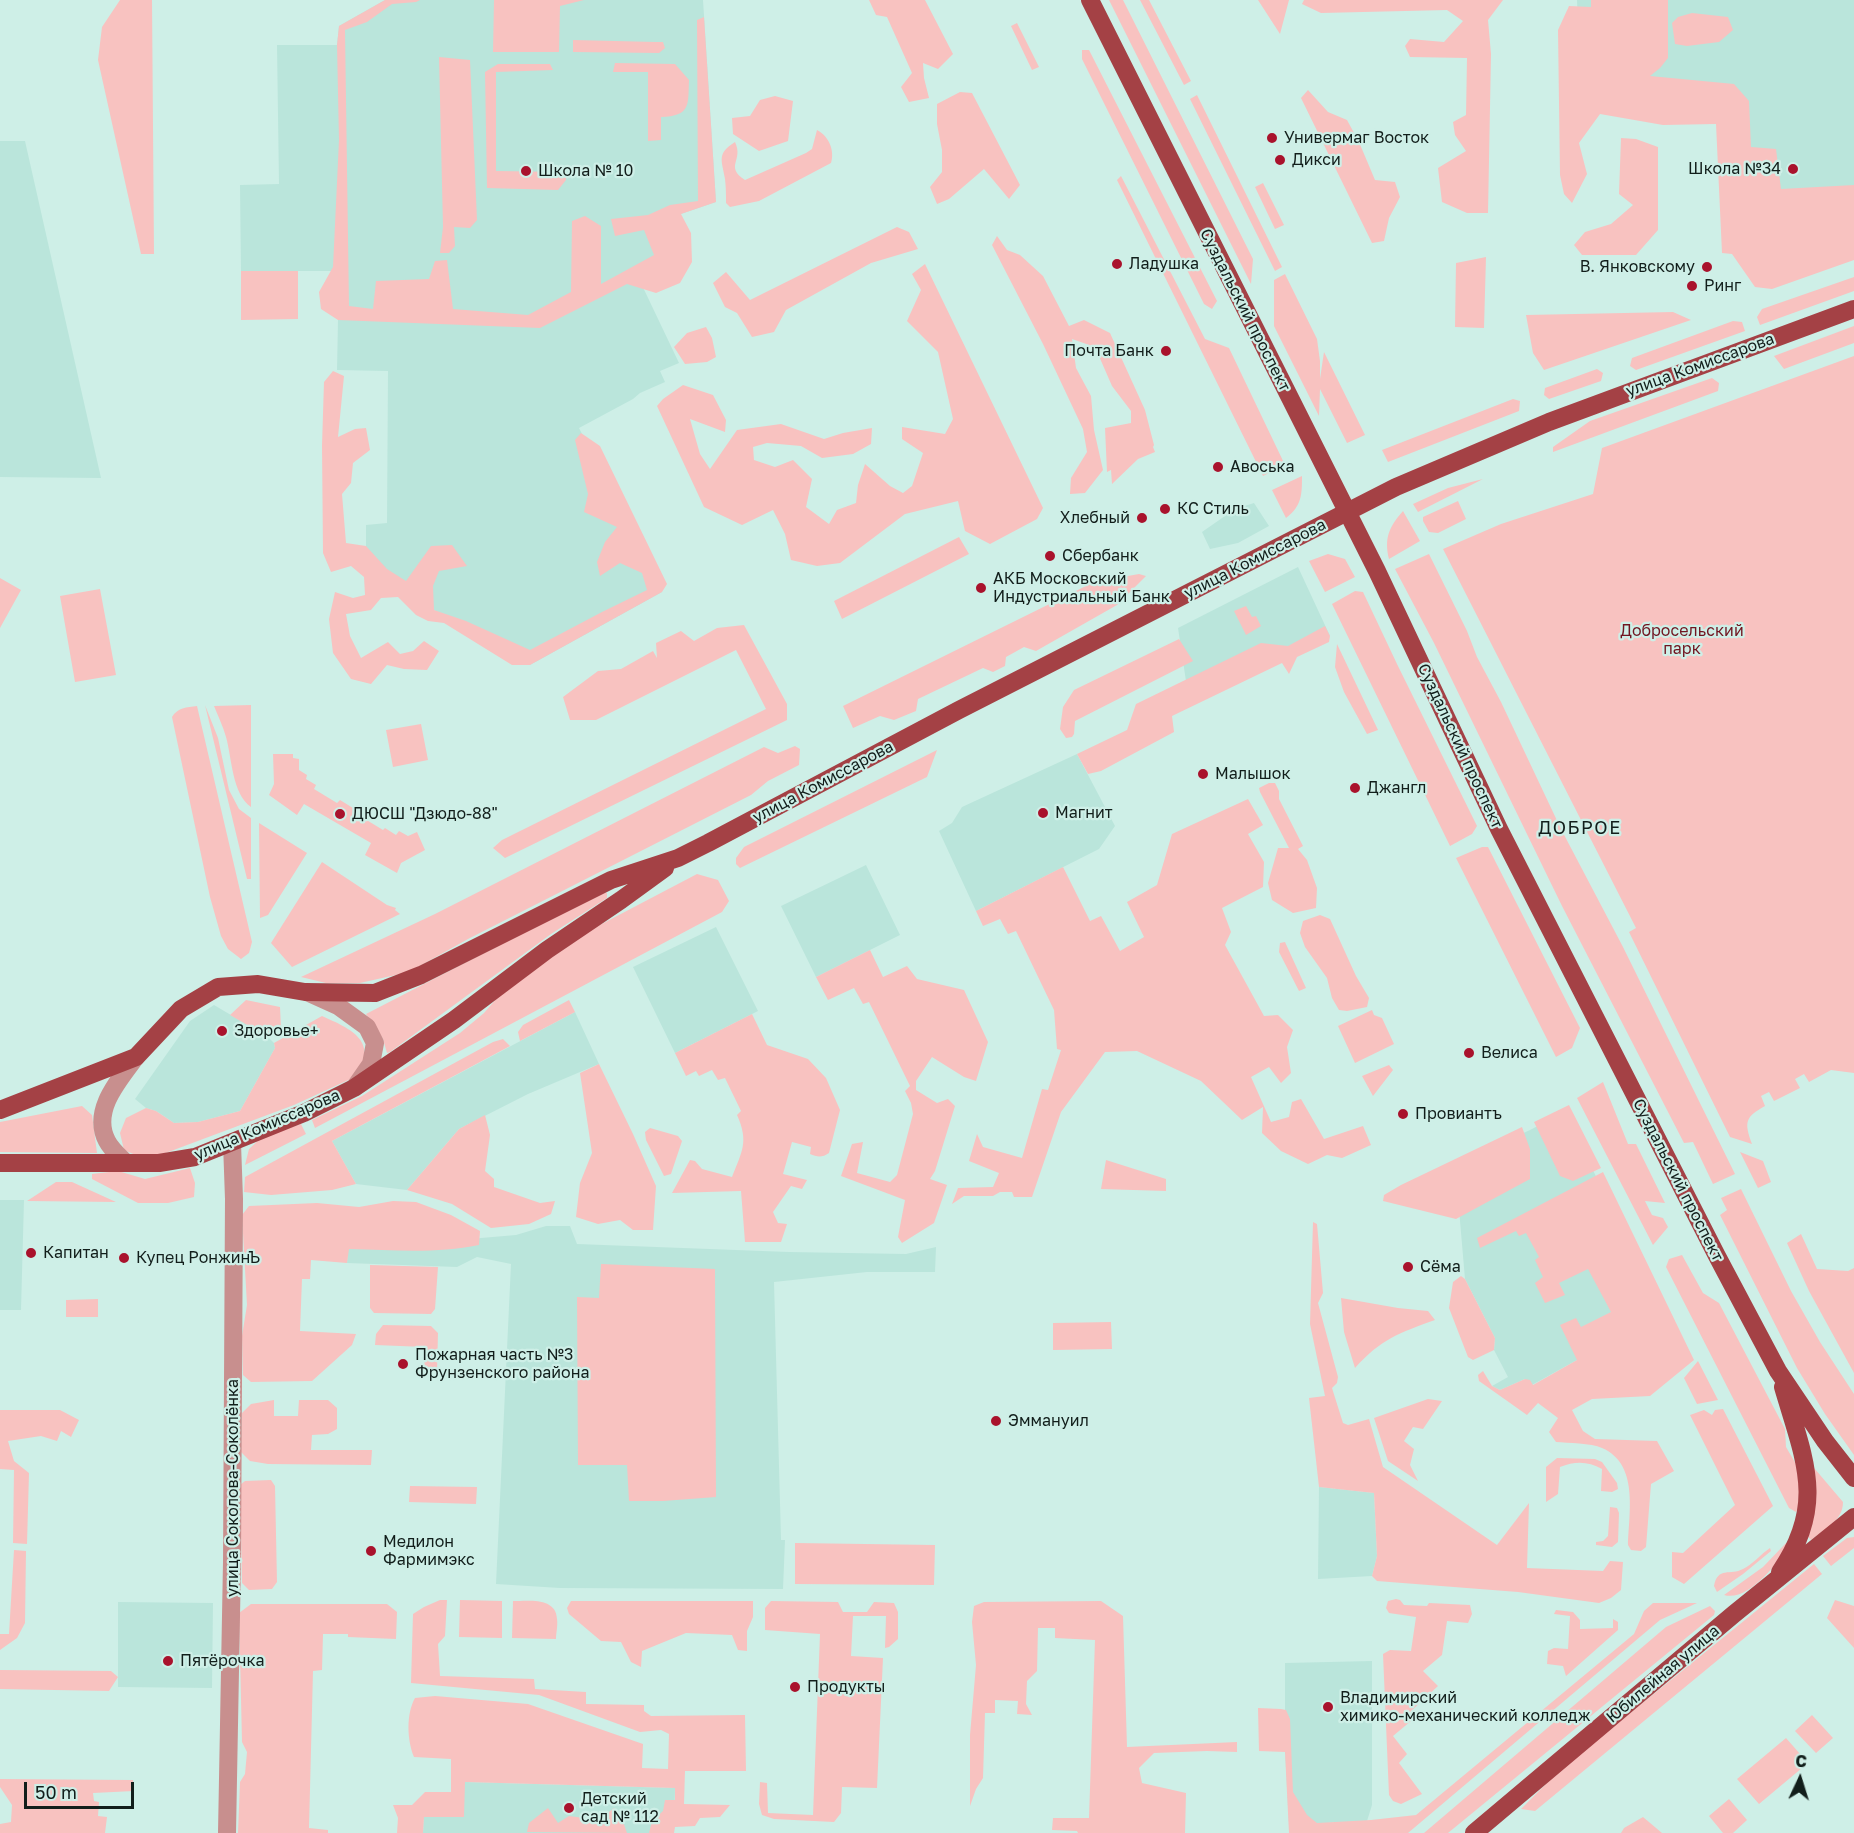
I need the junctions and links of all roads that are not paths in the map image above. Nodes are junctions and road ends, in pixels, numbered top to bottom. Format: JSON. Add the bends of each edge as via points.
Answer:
{"nodes":[{"id":1,"x":1090,"y":0,"type":"edge"},
{"id":2,"x":1854,"y":309,"type":"edge"},
{"id":3,"x":1347,"y":511,"type":"junction"},
{"id":4,"x":678,"y":858,"type":"junction"},
{"id":5,"x":305,"y":992,"type":"junction"},
{"id":6,"x":136,"y":1057,"type":"junction"},
{"id":7,"x":354,"y":1088,"type":"junction"},
{"id":8,"x":0,"y":1110,"type":"edge"},
{"id":9,"x":232,"y":1143,"type":"junction"},
{"id":10,"x":125,"y":1162,"type":"junction"},
{"id":11,"x":0,"y":1163,"type":"edge"},
{"id":12,"x":1778,"y":1371,"type":"junction"},
{"id":13,"x":1854,"y":1478,"type":"edge"},
{"id":14,"x":1854,"y":1516,"type":"edge"},
{"id":15,"x":1771,"y":1585,"type":"junction"},
{"id":16,"x":227,"y":1833,"type":"edge"},
{"id":17,"x":1474,"y":1833,"type":"edge"}],
"edges":[{"from":1,"to":3,"type":"main road","name":"Суздальский проспект"},
{"from":2,"to":3,"type":"main road","name":"улица Комиссарова","via":[[1549,422]]},
{"from":3,"to":4,"type":"main road","name":"улица Комиссарова"},
{"from":3,"to":12,"type":"main road","name":"Суздальский проспект","via":[[1499,829]]},
{"from":4,"to":5,"type":"main road","name":"улица Комиссарова","via":[[611,880],[420,975],[375,993]]},
{"from":4,"to":7,"type":"main road","name":"улица Комиссарова"},
{"from":5,"to":6,"type":"main road","name":"улица Комиссарова","via":[[258,984],[218,987],[182,1009]]},
{"from":5,"to":7,"type":"street","name":"улица Комиссарова","via":[[338,1006],[367,1027],[375,1043],[370,1064]]},
{"from":6,"to":8,"type":"main road","name":"улица Комиссарова"},
{"from":6,"to":10,"type":"street","via":[[112,1089],[104,1111],[107,1142]]},
{"from":7,"to":9,"type":"main road","name":"улица Комиссарова"},
{"from":9,"to":10,"type":"main road","name":"улица Комиссарова","via":[[195,1157]]},
{"from":9,"to":16,"type":"street","name":"улица Соколова-Соколёнка","via":[[232,1567]]},
{"from":10,"to":11,"type":"main road","name":"улица Комиссарова"},
{"from":12,"to":13,"type":"main road","name":"Суздальский проспект"},
{"from":12,"to":15,"type":"main road","via":[[1803,1455],[1808,1503],[1800,1536]]},
{"from":14,"to":15,"type":"main road","name":"Юбилейная улица"},
{"from":15,"to":17,"type":"main road","name":"Юбилейная улица"}]}
